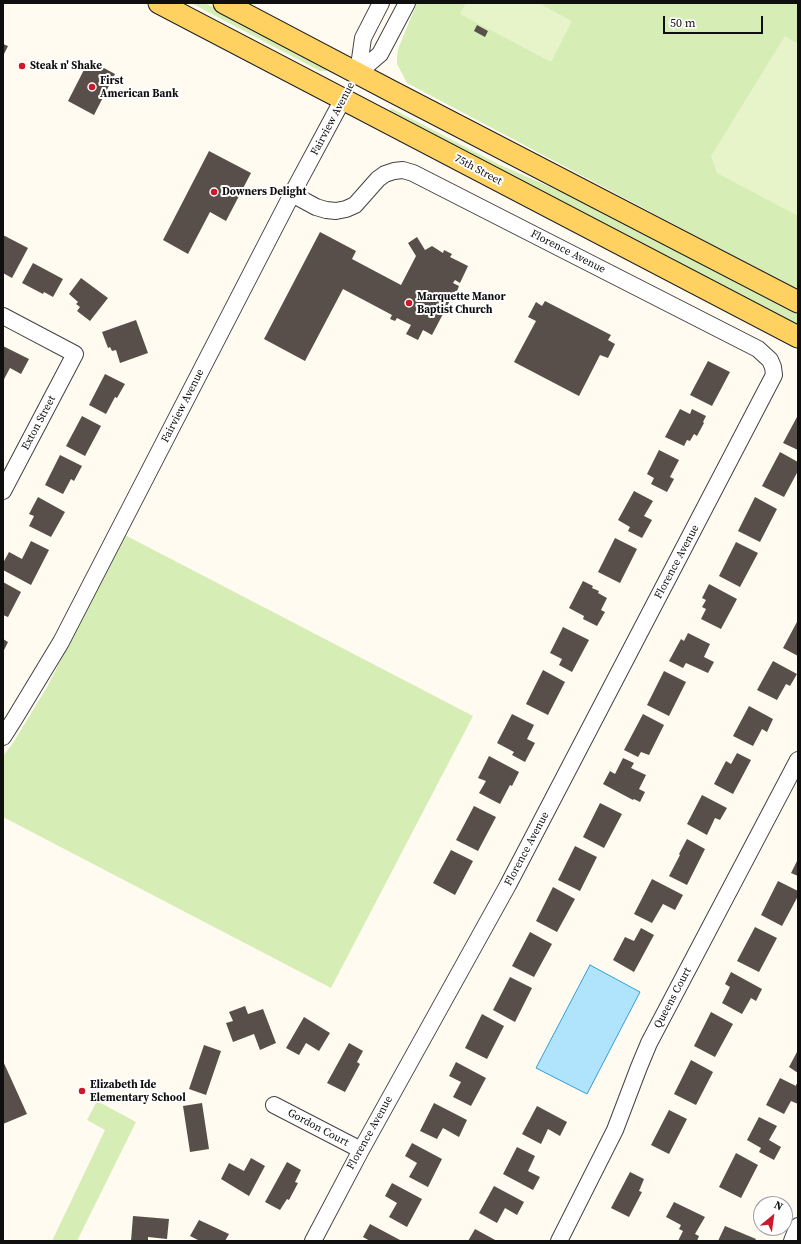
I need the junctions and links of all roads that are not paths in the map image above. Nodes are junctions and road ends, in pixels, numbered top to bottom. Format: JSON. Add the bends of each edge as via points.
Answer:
{"nodes":[{"id":1,"x":159,"y":3,"type":"edge"},
{"id":2,"x":224,"y":3,"type":"edge"},
{"id":3,"x":381,"y":3,"type":"edge"},
{"id":4,"x":407,"y":3,"type":"edge"},
{"id":5,"x":358,"y":73,"type":"junction"},
{"id":6,"x":343,"y":99,"type":"junction"},
{"id":7,"x":292,"y":194,"type":"junction"},
{"id":8,"x":798,"y":302,"type":"edge"},
{"id":9,"x":3,"y":316,"type":"edge"},
{"id":10,"x":798,"y":337,"type":"edge"},
{"id":11,"x":3,"y":491,"type":"edge"},
{"id":12,"x":9,"y":715,"type":"edge"},
{"id":13,"x":3,"y":737,"type":"edge"},
{"id":14,"x":798,"y":760,"type":"edge"},
{"id":15,"x":274,"y":1105,"type":"dead end"},
{"id":16,"x":361,"y":1150,"type":"junction"},
{"id":17,"x":798,"y":1226,"type":"edge"},
{"id":18,"x":565,"y":1239,"type":"edge"},
{"id":19,"x":313,"y":1241,"type":"edge"},
{"id":20,"x":792,"y":1241,"type":"edge"}],
"edges":[{"from":1,"to":6,"type":"main road","name":"75th Street"},
{"from":2,"to":5,"type":"main road"},
{"from":3,"to":5,"type":"street","name":"Fairview Avenue","via":[[363,38]]},
{"from":4,"to":5,"type":"street","name":"Fairview Avenue","via":[[380,54]]},
{"from":5,"to":6,"type":"main road","name":"Fairview Avenue"},
{"from":5,"to":8,"type":"main road"},
{"from":6,"to":7,"type":"street","name":"Fairview Avenue"},
{"from":6,"to":10,"type":"main road","name":"75th Street"},
{"from":7,"to":12,"type":"street","name":"Fairview Avenue","via":[[61,642]]},
{"from":7,"to":16,"type":"street","name":"Florence Avenue","via":[[316,207],[336,211],[355,205],[385,174],[403,170],[413,173],[758,349],[770,360],[774,375],[508,885]]},
{"from":9,"to":11,"type":"street","name":"Exton Street","via":[[75,354]]},
{"from":12,"to":13,"type":"street","name":"Fairview Avenue"},
{"from":14,"to":18,"type":"street","name":"Queens Court","via":[[649,1043],[615,1130]]},
{"from":15,"to":16,"type":"street","name":"Gordon Court"},
{"from":16,"to":19,"type":"street","name":"Florence Avenue"},
{"from":17,"to":20,"type":"street"}]}
